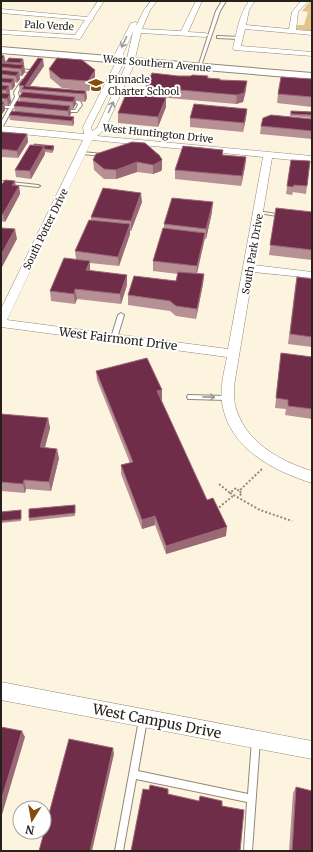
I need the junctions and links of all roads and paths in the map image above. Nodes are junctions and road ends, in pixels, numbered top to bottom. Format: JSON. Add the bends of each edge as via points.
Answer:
{"nodes":[{"id":1,"x":98,"y":1,"type":"edge"},
{"id":2,"x":147,"y":1,"type":"edge"},
{"id":3,"x":154,"y":1,"type":"edge"},
{"id":4,"x":199,"y":1,"type":"edge"},
{"id":5,"x":224,"y":1,"type":"edge"},
{"id":6,"x":252,"y":1,"type":"edge"},
{"id":7,"x":305,"y":1,"type":"edge"},
{"id":8,"x":1,"y":11,"type":"edge"},
{"id":9,"x":90,"y":19,"type":"junction"},
{"id":10,"x":241,"y":27,"type":"junction"},
{"id":11,"x":134,"y":30,"type":"junction"},
{"id":12,"x":292,"y":31,"type":"junction"},
{"id":13,"x":1,"y":32,"type":"edge"},
{"id":14,"x":312,"y":33,"type":"edge"},
{"id":15,"x":183,"y":34,"type":"junction"},
{"id":16,"x":206,"y":35,"type":"dead end"},
{"id":17,"x":218,"y":37,"type":"dead end"},
{"id":18,"x":239,"y":38,"type":"junction"},
{"id":19,"x":1,"y":50,"type":"edge"},
{"id":20,"x":312,"y":54,"type":"edge"},
{"id":21,"x":118,"y":60,"type":"junction"},
{"id":22,"x":130,"y":61,"type":"junction"},
{"id":23,"x":199,"y":66,"type":"junction"},
{"id":24,"x":1,"y":68,"type":"edge"},
{"id":25,"x":312,"y":76,"type":"edge"},
{"id":26,"x":9,"y":91,"type":"edge"},
{"id":27,"x":16,"y":92,"type":"junction"},
{"id":28,"x":16,"y":98,"type":"junction"},
{"id":29,"x":24,"y":98,"type":"edge"},
{"id":30,"x":8,"y":99,"type":"edge"},
{"id":31,"x":63,"y":101,"type":"edge"},
{"id":32,"x":1,"y":107,"type":"edge"},
{"id":33,"x":10,"y":108,"type":"junction"},
{"id":34,"x":27,"y":108,"type":"edge"},
{"id":35,"x":59,"y":110,"type":"edge"},
{"id":36,"x":3,"y":116,"type":"edge"},
{"id":37,"x":1,"y":126,"type":"edge"},
{"id":38,"x":1,"y":129,"type":"edge"},
{"id":39,"x":88,"y":137,"type":"junction"},
{"id":40,"x":82,"y":152,"type":"junction"},
{"id":41,"x":109,"y":155,"type":"edge"},
{"id":42,"x":268,"y":155,"type":"junction"},
{"id":43,"x":312,"y":158,"type":"edge"},
{"id":44,"x":1,"y":182,"type":"edge"},
{"id":45,"x":38,"y":186,"type":"dead end"},
{"id":46,"x":259,"y":212,"type":"junction"},
{"id":47,"x":290,"y":218,"type":"edge"},
{"id":48,"x":250,"y":268,"type":"junction"},
{"id":49,"x":312,"y":275,"type":"edge"},
{"id":50,"x":121,"y":315,"type":"dead end"},
{"id":51,"x":1,"y":322,"type":"edge"},
{"id":52,"x":114,"y":338,"type":"junction"},
{"id":53,"x":234,"y":354,"type":"junction"},
{"id":54,"x":190,"y":397,"type":"dead end"},
{"id":55,"x":227,"y":398,"type":"junction"},
{"id":56,"x":270,"y":460,"type":"junction"},
{"id":57,"x":312,"y":477,"type":"edge"},
{"id":58,"x":219,"y":484,"type":"dead end"},
{"id":59,"x":239,"y":491,"type":"junction"},
{"id":60,"x":230,"y":493,"type":"junction"},
{"id":61,"x":234,"y":495,"type":"junction"},
{"id":62,"x":237,"y":498,"type":"junction"},
{"id":63,"x":214,"y":511,"type":"edge"},
{"id":64,"x":292,"y":521,"type":"dead end"},
{"id":65,"x":1,"y":691,"type":"edge"},
{"id":66,"x":143,"y":718,"type":"junction"},
{"id":67,"x":256,"y":739,"type":"junction"},
{"id":68,"x":312,"y":750,"type":"edge"},
{"id":69,"x":133,"y":774,"type":"junction"},
{"id":70,"x":252,"y":799,"type":"junction"},
{"id":71,"x":119,"y":851,"type":"edge"},
{"id":72,"x":248,"y":851,"type":"edge"}],
"edges":[{"from":1,"to":9,"type":"street","name":"Palo Verde"},
{"from":2,"to":11,"type":"street","via":[[140,9]]},
{"from":3,"to":11,"type":"street"},
{"from":4,"to":15,"type":"street"},
{"from":5,"to":23,"type":"lane","via":[[218,11]]},
{"from":6,"to":10,"type":"street","via":[[246,10]]},
{"from":7,"to":12,"type":"street","via":[[295,12]]},
{"from":8,"to":9,"type":"street"},
{"from":9,"to":13,"type":"street","name":"Palo Verde","via":[[78,37]]},
{"from":10,"to":12,"type":"street"},
{"from":10,"to":18,"type":"street"},
{"from":11,"to":15,"type":"street"},
{"from":11,"to":21,"type":"street","name":"South Potter Drive","one_way":true,"via":[[122,45]]},
{"from":11,"to":22,"type":"street","name":"South Potter Drive","via":[[135,45]]},
{"from":12,"to":14,"type":"street"},
{"from":15,"to":16,"type":"street"},
{"from":17,"to":18,"type":"lane"},
{"from":18,"to":20,"type":"street","via":[[237,48]]},
{"from":19,"to":21,"type":"main road","name":"West Southern Avenue","via":[[40,57]]},
{"from":21,"to":22,"type":"main road","name":"West Southern Avenue"},
{"from":21,"to":39,"type":"street","name":"South Potter Drive","via":[[118,66],[87,127]]},
{"from":22,"to":23,"type":"main road","name":"West Southern Avenue"},
{"from":39,"to":22,"type":"street","name":"South Potter Drive","one_way":true,"via":[[100,129]]},
{"from":23,"to":25,"type":"main road","name":"West Southern Avenue"},
{"from":24,"to":27,"type":"lane","via":[[31,70]]},
{"from":26,"to":27,"type":"lane"},
{"from":27,"to":28,"type":"lane"},
{"from":28,"to":29,"type":"lane"},
{"from":28,"to":30,"type":"lane"},
{"from":28,"to":33,"type":"lane"},
{"from":31,"to":35,"type":"lane","via":[[79,102],[80,105],[76,112]]},
{"from":32,"to":33,"type":"lane"},
{"from":33,"to":34,"type":"lane"},
{"from":33,"to":36,"type":"lane"},
{"from":36,"to":37,"type":"lane"},
{"from":38,"to":39,"type":"street","name":"West Huntington Drive"},
{"from":39,"to":40,"type":"street","name":"South Potter Drive"},
{"from":39,"to":42,"type":"street","name":"West Huntington Drive"},
{"from":40,"to":41,"type":"lane"},
{"from":40,"to":51,"type":"street","name":"South Potter Drive"},
{"from":42,"to":43,"type":"street","name":"West Huntington Drive"},
{"from":42,"to":46,"type":"street","name":"South Park Drive"},
{"from":44,"to":45,"type":"lane"},
{"from":46,"to":47,"type":"lane"},
{"from":46,"to":48,"type":"street","name":"South Park Drive"},
{"from":48,"to":49,"type":"street"},
{"from":48,"to":53,"type":"street","name":"South Park Drive"},
{"from":50,"to":52,"type":"lane"},
{"from":51,"to":52,"type":"street","name":"West Fairmont Drive"},
{"from":52,"to":53,"type":"street","name":"West Fairmont Drive"},
{"from":53,"to":55,"type":"street","name":"South Park Drive"},
{"from":54,"to":55,"type":"lane","one_way":true},
{"from":55,"to":56,"type":"street","via":[[229,409],[242,435]]},
{"from":56,"to":57,"type":"street"},
{"from":56,"to":59,"type":"path"},
{"from":58,"to":60,"type":"path"},
{"from":59,"to":60,"type":"path","via":[[236,488]]},
{"from":59,"to":62,"type":"path","via":[[242,493]]},
{"from":60,"to":61,"type":"path"},
{"from":61,"to":62,"type":"path"},
{"from":61,"to":63,"type":"path"},
{"from":62,"to":64,"type":"path","via":[[266,513]]},
{"from":65,"to":66,"type":"street","name":"West Campus Drive"},
{"from":66,"to":67,"type":"street","name":"West Campus Drive"},
{"from":66,"to":69,"type":"lane"},
{"from":67,"to":68,"type":"street","name":"West Campus Drive"},
{"from":67,"to":70,"type":"lane"},
{"from":69,"to":70,"type":"lane"},
{"from":69,"to":71,"type":"lane"},
{"from":70,"to":72,"type":"lane"}]}
